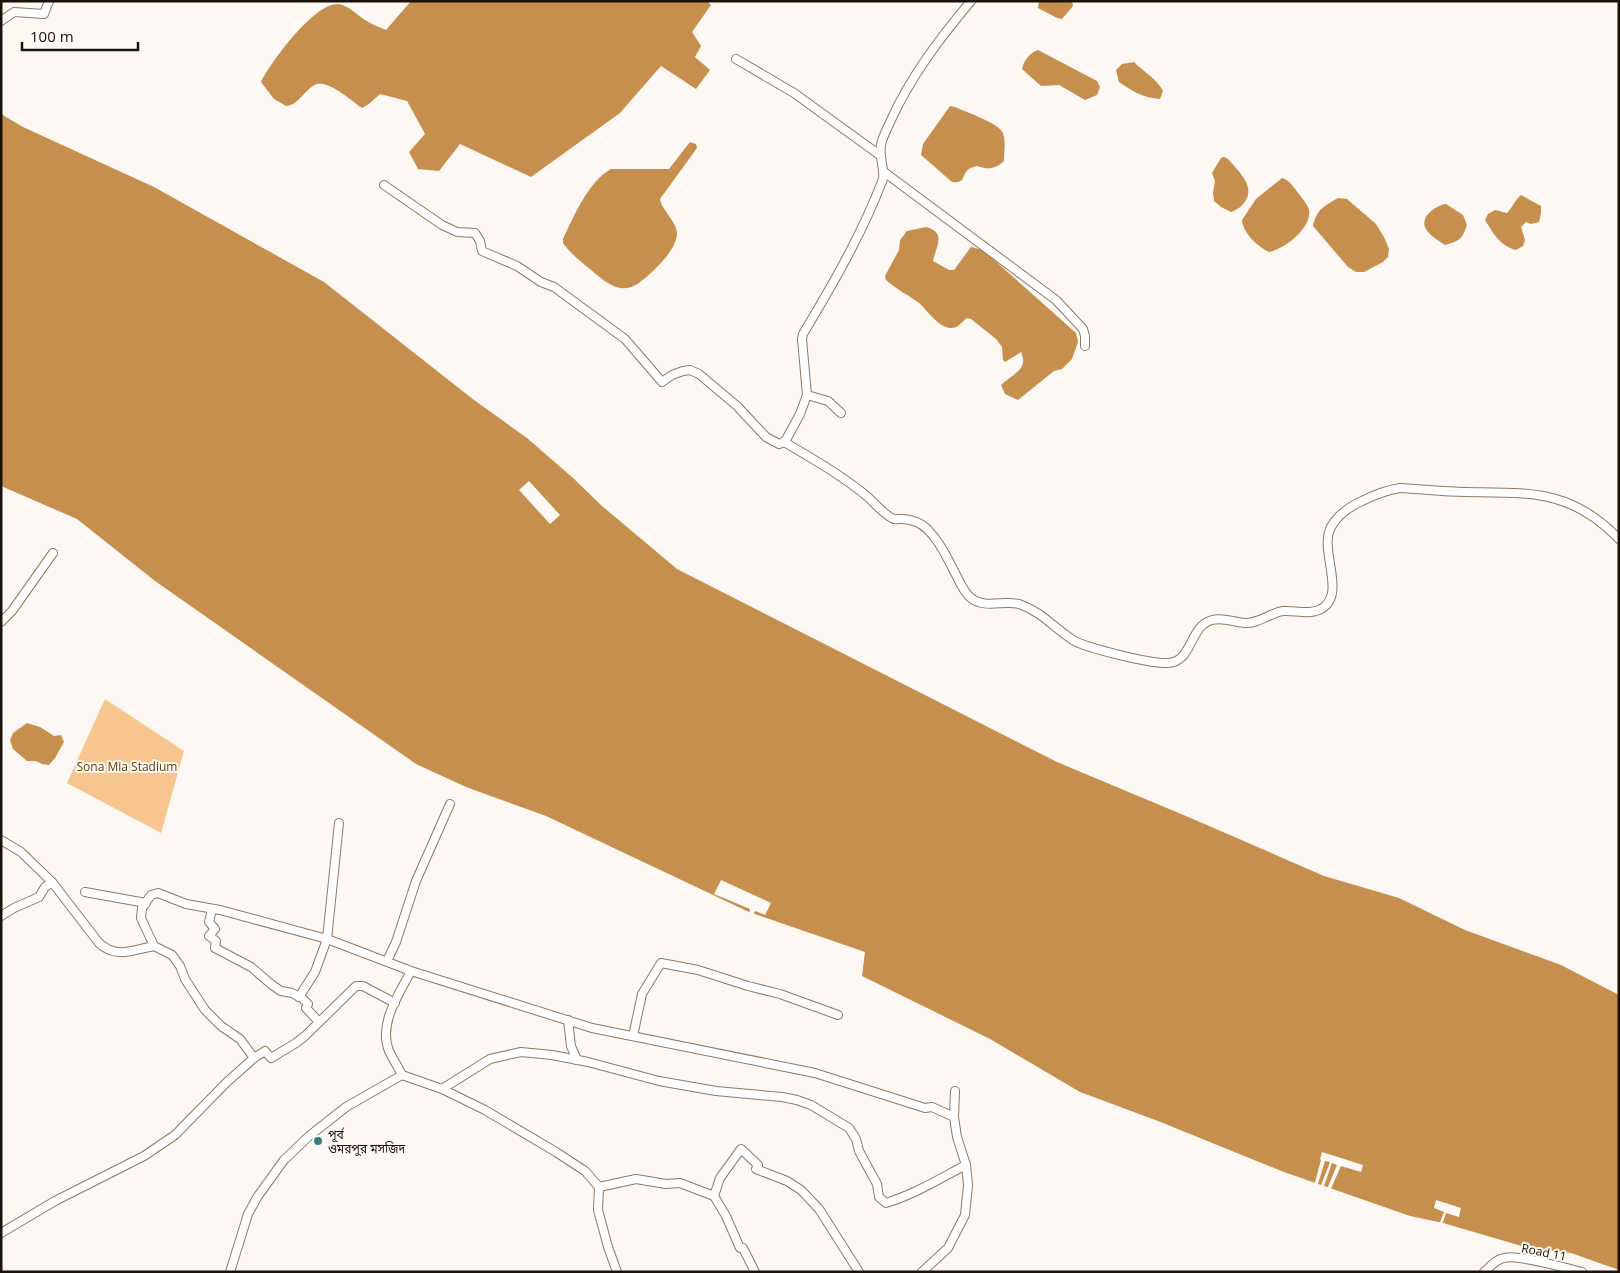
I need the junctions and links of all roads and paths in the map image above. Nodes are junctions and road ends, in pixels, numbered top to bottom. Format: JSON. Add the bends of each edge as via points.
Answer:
{"nodes":[{"id":1,"x":49,"y":1,"type":"edge"},
{"id":2,"x":971,"y":1,"type":"edge"},
{"id":3,"x":1,"y":21,"type":"edge"},
{"id":4,"x":736,"y":59,"type":"dead end"},
{"id":5,"x":881,"y":156,"type":"junction"},
{"id":6,"x":884,"y":172,"type":"junction"},
{"id":7,"x":384,"y":185,"type":"dead end"},
{"id":8,"x":1086,"y":346,"type":"dead end"},
{"id":9,"x":807,"y":395,"type":"junction"},
{"id":10,"x":841,"y":413,"type":"dead end"},
{"id":11,"x":784,"y":442,"type":"junction"},
{"id":12,"x":1619,"y":539,"type":"edge"},
{"id":13,"x":53,"y":553,"type":"dead end"},
{"id":14,"x":1,"y":622,"type":"edge"},
{"id":15,"x":450,"y":804,"type":"dead end"},
{"id":16,"x":338,"y":823,"type":"dead end"},
{"id":17,"x":1,"y":840,"type":"edge"},
{"id":18,"x":52,"y":882,"type":"junction"},
{"id":19,"x":85,"y":892,"type":"dead end"},
{"id":20,"x":146,"y":902,"type":"junction"},
{"id":21,"x":212,"y":908,"type":"junction"},
{"id":22,"x":1,"y":916,"type":"edge"},
{"id":23,"x":327,"y":939,"type":"junction"},
{"id":24,"x":154,"y":946,"type":"junction"},
{"id":25,"x":387,"y":961,"type":"junction"},
{"id":26,"x":411,"y":971,"type":"junction"},
{"id":27,"x":299,"y":997,"type":"junction"},
{"id":28,"x":395,"y":1003,"type":"junction"},
{"id":29,"x":838,"y":1015,"type":"dead end"},
{"id":30,"x":568,"y":1020,"type":"junction"},
{"id":31,"x":319,"y":1022,"type":"junction"},
{"id":32,"x":633,"y":1036,"type":"junction"},
{"id":33,"x":254,"y":1058,"type":"junction"},
{"id":34,"x":577,"y":1060,"type":"junction"},
{"id":35,"x":402,"y":1075,"type":"junction"},
{"id":36,"x":442,"y":1089,"type":"junction"},
{"id":37,"x":955,"y":1091,"type":"dead end"},
{"id":38,"x":954,"y":1117,"type":"junction"},
{"id":39,"x":966,"y":1165,"type":"junction"},
{"id":40,"x":599,"y":1187,"type":"junction"},
{"id":41,"x":714,"y":1196,"type":"junction"},
{"id":42,"x":1,"y":1233,"type":"edge"},
{"id":43,"x":230,"y":1272,"type":"edge"},
{"id":44,"x":618,"y":1272,"type":"edge"},
{"id":45,"x":754,"y":1272,"type":"edge"},
{"id":46,"x":859,"y":1272,"type":"edge"},
{"id":47,"x":922,"y":1272,"type":"edge"},
{"id":48,"x":1484,"y":1272,"type":"edge"},
{"id":49,"x":1582,"y":1272,"type":"edge"}],
"edges":[{"from":1,"to":3,"type":"street","via":[[44,14],[14,12]]},
{"from":2,"to":5,"type":"street","via":[[935,46],[901,97],[882,141]]},
{"from":4,"to":5,"type":"street","via":[[794,94]]},
{"from":5,"to":6,"type":"street"},
{"from":6,"to":8,"type":"street","via":[[1056,300],[1083,329]]},
{"from":6,"to":9,"type":"street","via":[[863,228],[803,334]]},
{"from":7,"to":11,"type":"street","via":[[442,225],[457,232],[475,234],[482,251],[517,266],[562,293],[626,339],[662,382],[684,371],[699,374],[737,406],[766,437],[779,444]]},
{"from":9,"to":10,"type":"street","via":[[828,401]]},
{"from":9,"to":11,"type":"street"},
{"from":11,"to":12,"type":"street","via":[[853,484],[894,519],[911,520],[927,529],[967,594],[977,602],[1019,604],[1041,614],[1080,644],[1167,663],[1184,655],[1193,636],[1209,620],[1221,618],[1244,623],[1280,612],[1311,612],[1328,603],[1333,581],[1327,553],[1330,528],[1346,510],[1390,490],[1510,492],[1562,500],[1591,514]]},
{"from":13,"to":14,"type":"street"},
{"from":15,"to":25,"type":"street","via":[[416,881]]},
{"from":16,"to":23,"type":"street"},
{"from":17,"to":18,"type":"street","via":[[21,852]]},
{"from":18,"to":22,"type":"street","via":[[44,887],[39,897]]},
{"from":18,"to":24,"type":"street","via":[[107,950],[115,953]]},
{"from":19,"to":20,"type":"street"},
{"from":20,"to":21,"type":"street","via":[[151,895],[158,894],[186,904]]},
{"from":20,"to":24,"type":"street","via":[[141,918]]},
{"from":21,"to":23,"type":"street"},
{"from":21,"to":27,"type":"street","via":[[209,922],[215,929],[209,936],[216,941],[216,948],[251,967],[281,991]]},
{"from":23,"to":25,"type":"street"},
{"from":23,"to":27,"type":"street","via":[[315,972]]},
{"from":24,"to":33,"type":"street","via":[[172,956],[205,1010],[240,1039]]},
{"from":25,"to":26,"type":"street"},
{"from":26,"to":28,"type":"street"},
{"from":26,"to":30,"type":"street"},
{"from":27,"to":31,"type":"street","via":[[308,1004],[306,1008]]},
{"from":28,"to":31,"type":"street","via":[[363,986],[356,986]]},
{"from":28,"to":35,"type":"street","via":[[386,1024],[389,1050]]},
{"from":29,"to":32,"type":"street","via":[[780,994],[698,970],[661,963],[642,994]]},
{"from":30,"to":32,"type":"street"},
{"from":30,"to":34,"type":"street","via":[[571,1046]]},
{"from":31,"to":33,"type":"street","via":[[274,1057],[265,1051]]},
{"from":32,"to":38,"type":"street","via":[[815,1073],[925,1108],[932,1107]]},
{"from":33,"to":42,"type":"street","via":[[175,1135],[152,1151]]},
{"from":34,"to":36,"type":"street","via":[[521,1052],[490,1059]]},
{"from":34,"to":39,"type":"street","via":[[659,1081],[716,1091],[782,1097],[812,1105],[850,1128],[877,1184],[879,1197],[886,1203],[905,1197]]},
{"from":35,"to":36,"type":"street"},
{"from":35,"to":43,"type":"street","via":[[346,1107],[284,1160],[248,1214]]},
{"from":36,"to":40,"type":"street","via":[[556,1152],[585,1171]]},
{"from":37,"to":38,"type":"street"},
{"from":38,"to":39,"type":"street"},
{"from":39,"to":47,"type":"street","via":[[965,1215],[948,1248]]},
{"from":40,"to":41,"type":"street","via":[[636,1179],[680,1183]]},
{"from":40,"to":44,"type":"street","via":[[598,1210]]},
{"from":41,"to":45,"type":"street"},
{"from":41,"to":46,"type":"street","via":[[720,1178],[741,1149],[758,1165],[756,1169],[801,1190],[819,1209]]},
{"from":48,"to":49,"type":"street","name":"Road 11","via":[[1502,1258],[1520,1258]]}]}
